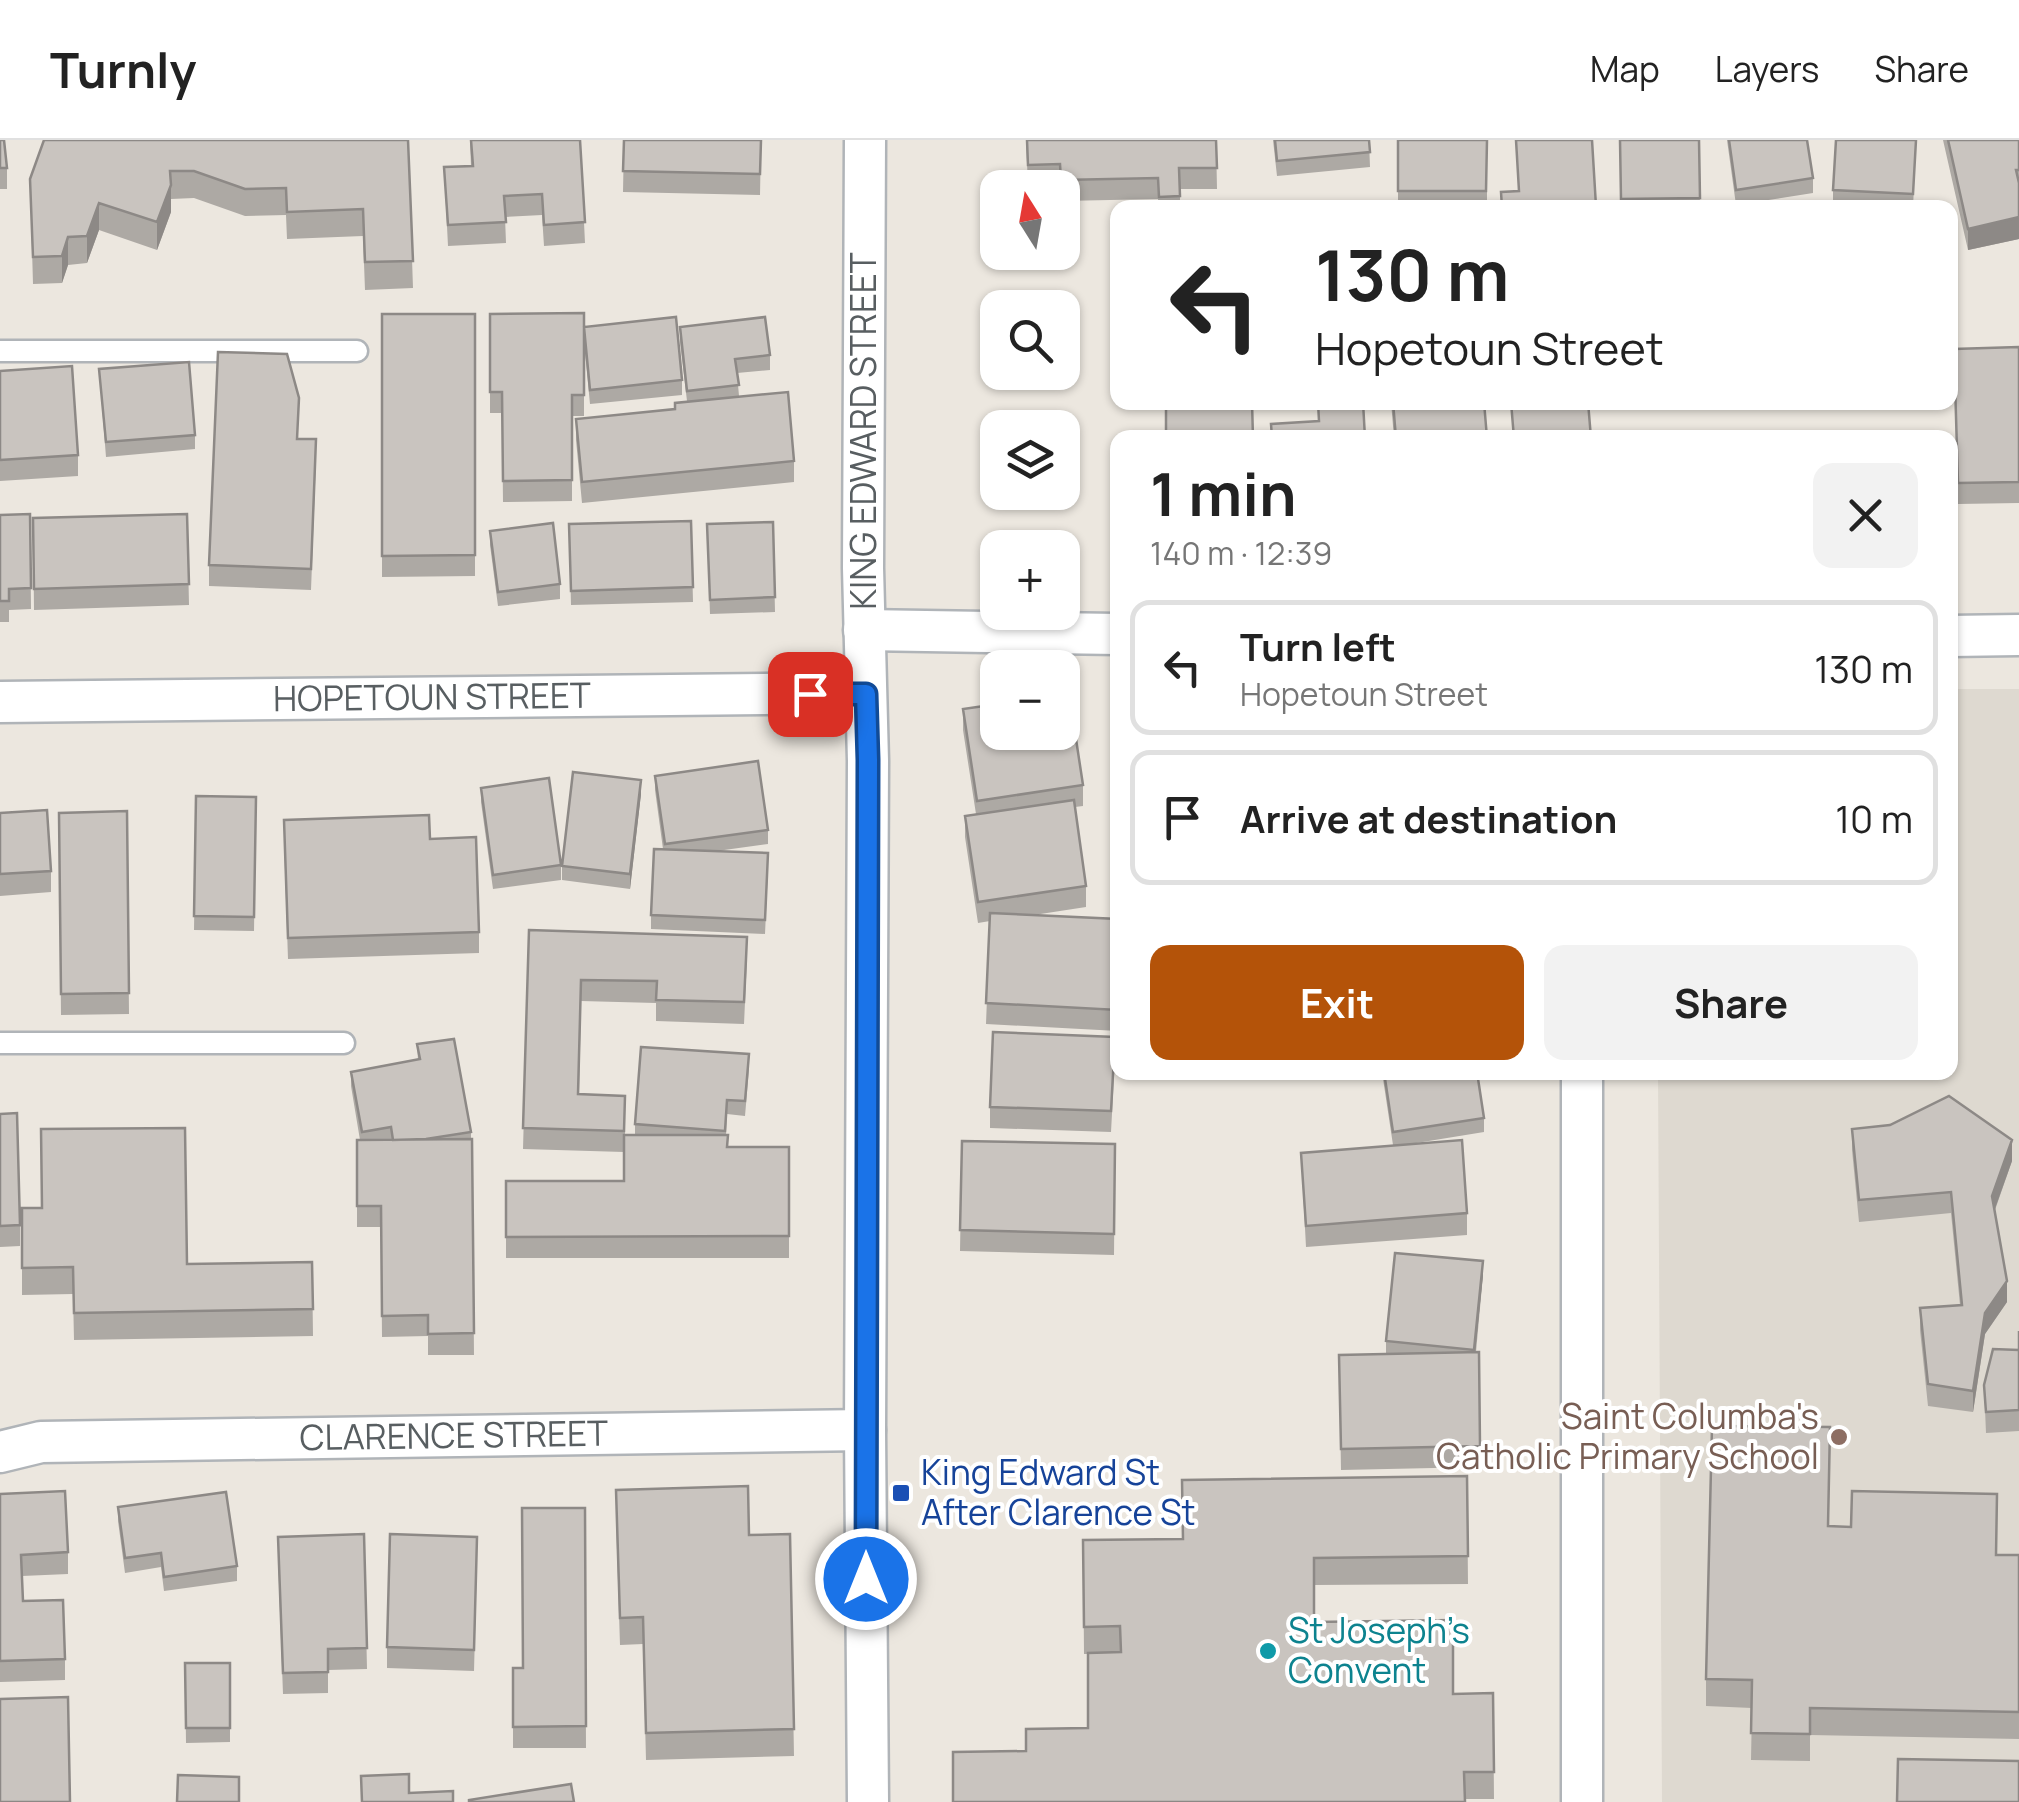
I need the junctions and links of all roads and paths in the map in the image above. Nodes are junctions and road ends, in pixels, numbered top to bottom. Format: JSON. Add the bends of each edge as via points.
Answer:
{"nodes":[{"id":1,"x":865,"y":140,"type":"edge"},
{"id":2,"x":0,"y":351,"type":"edge"},
{"id":3,"x":357,"y":351,"type":"dead end"},
{"id":4,"x":864,"y":630,"type":"junction"},
{"id":5,"x":1110,"y":634,"type":"edge"},
{"id":6,"x":2019,"y":635,"type":"edge"},
{"id":7,"x":1958,"y":636,"type":"edge"},
{"id":8,"x":866,"y":694,"type":"junction"},
{"id":9,"x":0,"y":702,"type":"edge"},
{"id":10,"x":0,"y":1043,"type":"edge"},
{"id":11,"x":344,"y":1044,"type":"dead end"},
{"id":12,"x":1582,"y":1080,"type":"edge"},
{"id":13,"x":865,"y":1430,"type":"junction"},
{"id":14,"x":0,"y":1431,"type":"edge"},
{"id":15,"x":41,"y":1442,"type":"junction"},
{"id":16,"x":0,"y":1452,"type":"edge"},
{"id":17,"x":868,"y":1802,"type":"edge"},
{"id":18,"x":1582,"y":1802,"type":"edge"}],
"edges":[{"from":1,"to":4,"type":"street","name":"KING EDWARD STREET"},
{"from":2,"to":3,"type":"lane"},
{"from":4,"to":5,"type":"street"},
{"from":4,"to":8,"type":"street","name":"KING EDWARD STREET"},
{"from":6,"to":7,"type":"street"},
{"from":8,"to":9,"type":"street","name":"HOPETOUN STREET"},
{"from":8,"to":13,"type":"street","name":"KING EDWARD STREET"},
{"from":10,"to":11,"type":"lane"},
{"from":12,"to":18,"type":"street"},
{"from":13,"to":15,"type":"street","name":"CLARENCE STREET"},
{"from":13,"to":17,"type":"street","name":"KING EDWARD STREET"},
{"from":14,"to":15,"type":"street","name":"CLARENCE STREET"},
{"from":15,"to":16,"type":"street","name":"CLARENCE STREET"}]}
